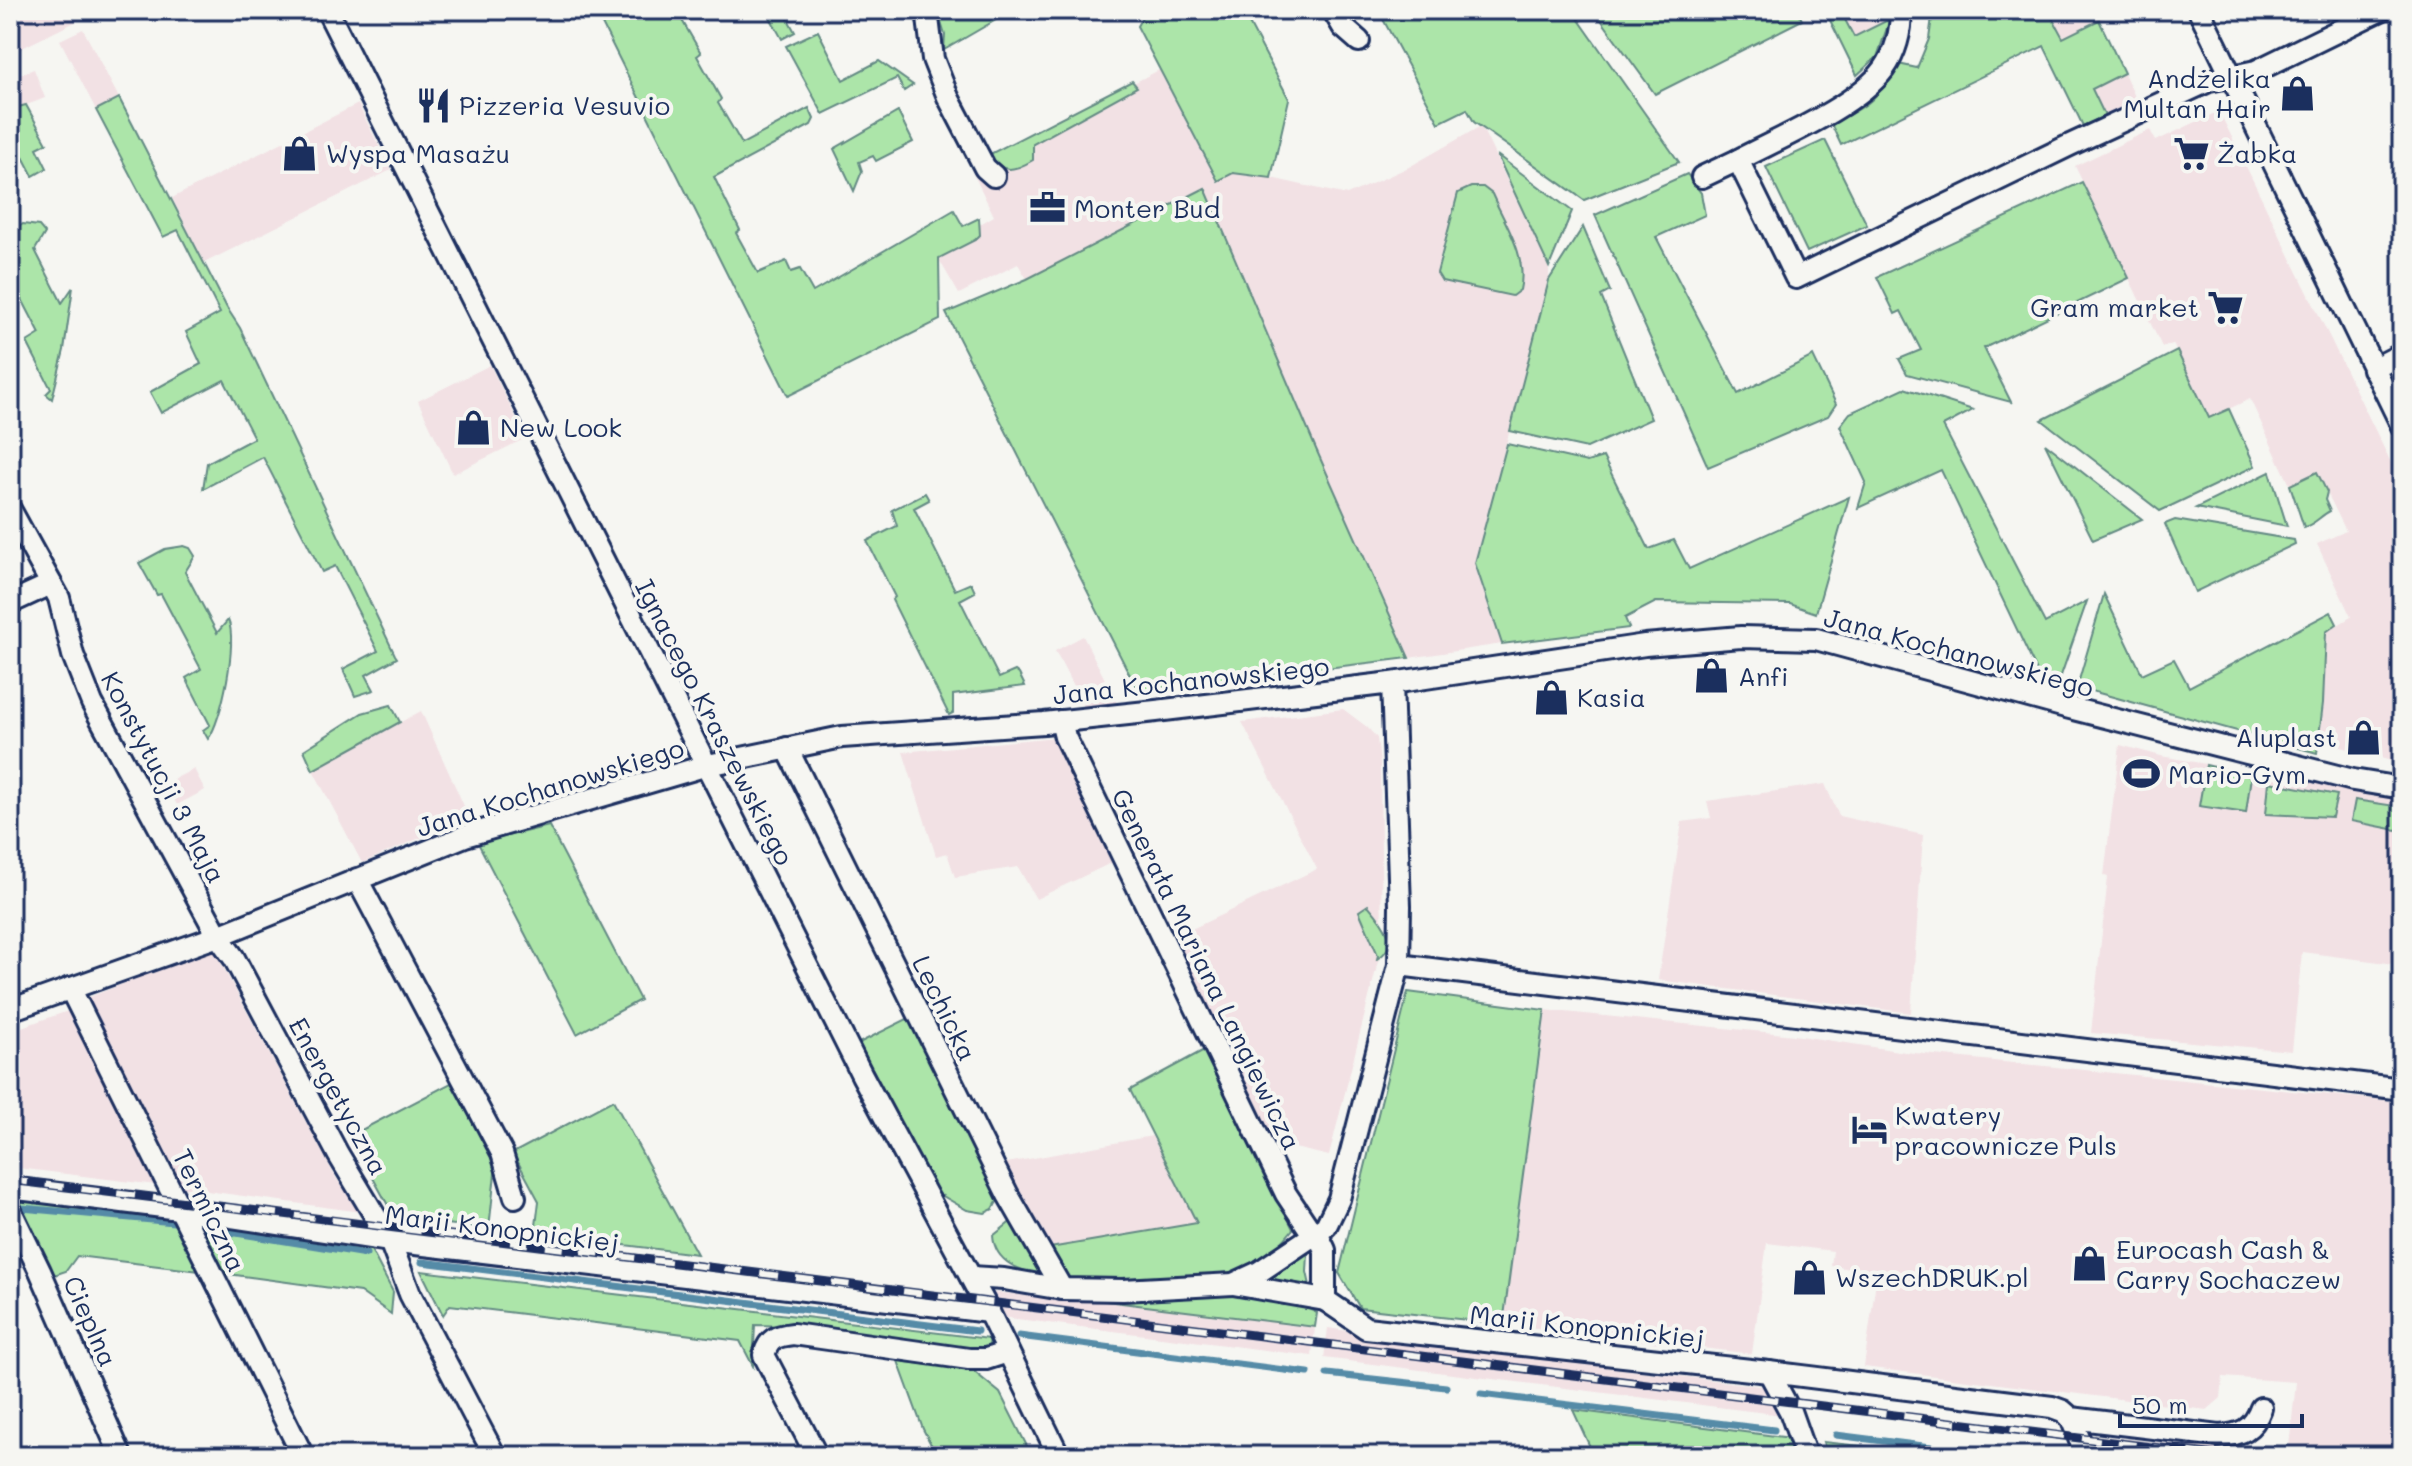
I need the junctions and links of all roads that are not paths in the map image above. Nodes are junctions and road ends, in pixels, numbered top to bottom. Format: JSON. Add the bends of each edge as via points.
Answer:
{"nodes":[{"id":1,"x":327,"y":10,"type":"edge"},
{"id":2,"x":927,"y":10,"type":"edge"},
{"id":3,"x":1333,"y":10,"type":"edge"},
{"id":4,"x":1901,"y":10,"type":"edge"},
{"id":5,"x":2199,"y":10,"type":"edge"},
{"id":6,"x":2381,"y":10,"type":"edge"},
{"id":7,"x":1359,"y":41,"type":"dead end"},
{"id":8,"x":2231,"y":76,"type":"junction"},
{"id":9,"x":1738,"y":160,"type":"junction"},
{"id":10,"x":994,"y":176,"type":"dead end"},
{"id":11,"x":1702,"y":177,"type":"dead end"},
{"id":12,"x":2402,"y":354,"type":"edge"},
{"id":13,"x":2373,"y":369,"type":"junction"},
{"id":14,"x":2402,"y":426,"type":"edge"},
{"id":15,"x":10,"y":509,"type":"edge"},
{"id":16,"x":51,"y":584,"type":"junction"},
{"id":17,"x":10,"y":603,"type":"edge"},
{"id":18,"x":1392,"y":683,"type":"junction"},
{"id":19,"x":1061,"y":721,"type":"junction"},
{"id":20,"x":787,"y":748,"type":"junction"},
{"id":21,"x":708,"y":765,"type":"junction"},
{"id":22,"x":2402,"y":788,"type":"edge"},
{"id":23,"x":357,"y":879,"type":"junction"},
{"id":24,"x":218,"y":936,"type":"junction"},
{"id":25,"x":1399,"y":965,"type":"junction"},
{"id":26,"x":70,"y":988,"type":"junction"},
{"id":27,"x":10,"y":1010,"type":"edge"},
{"id":28,"x":2402,"y":1089,"type":"edge"},
{"id":29,"x":10,"y":1188,"type":"edge"},
{"id":30,"x":515,"y":1197,"type":"dead end"},
{"id":31,"x":10,"y":1209,"type":"edge"},
{"id":32,"x":179,"y":1209,"type":"junction"},
{"id":33,"x":1317,"y":1233,"type":"junction"},
{"id":34,"x":390,"y":1241,"type":"junction"},
{"id":35,"x":971,"y":1277,"type":"junction"},
{"id":36,"x":1233,"y":1284,"type":"junction"},
{"id":37,"x":1062,"y":1289,"type":"junction"},
{"id":38,"x":1325,"y":1300,"type":"junction"},
{"id":39,"x":989,"y":1312,"type":"junction"},
{"id":40,"x":1008,"y":1352,"type":"junction"},
{"id":41,"x":1769,"y":1372,"type":"junction"},
{"id":42,"x":2261,"y":1408,"type":"dead end"},
{"id":43,"x":2071,"y":1418,"type":"junction"},
{"id":44,"x":121,"y":1456,"type":"edge"},
{"id":45,"x":303,"y":1456,"type":"edge"},
{"id":46,"x":495,"y":1456,"type":"edge"},
{"id":47,"x":817,"y":1456,"type":"edge"},
{"id":48,"x":1059,"y":1456,"type":"edge"},
{"id":49,"x":1806,"y":1456,"type":"edge"},
{"id":50,"x":2086,"y":1456,"type":"edge"}],
"edges":[{"from":1,"to":21,"type":"street","name":"Ignacego Kraszewskiego"},
{"from":2,"to":10,"type":"street","via":[[933,59],[948,97]]},
{"from":3,"to":7,"type":"street"},
{"from":4,"to":9,"type":"street","via":[[1899,36],[1885,68],[1855,98]]},
{"from":5,"to":8,"type":"street"},
{"from":6,"to":8,"type":"street","via":[[2256,71]]},
{"from":8,"to":9,"type":"street","via":[[2120,122],[1796,278]]},
{"from":8,"to":13,"type":"street"},
{"from":9,"to":11,"type":"street"},
{"from":12,"to":13,"type":"street"},
{"from":13,"to":14,"type":"street"},
{"from":15,"to":16,"type":"street","name":"Konstytucji 3 Maja"},
{"from":16,"to":17,"type":"street"},
{"from":16,"to":24,"type":"street","name":"Konstytucji 3 Maja","via":[[92,703]]},
{"from":18,"to":19,"type":"street","name":"Jana Kochanowskiego"},
{"from":18,"to":22,"type":"street","name":"Jana Kochanowskiego","via":[[1645,645],[1741,637],[1816,639],[2353,780]]},
{"from":18,"to":25,"type":"street"},
{"from":19,"to":20,"type":"street","name":"Jana Kochanowskiego","via":[[842,737]]},
{"from":19,"to":33,"type":"street","name":"Generała Mariana Langiewicza","via":[[1286,1194]]},
{"from":20,"to":21,"type":"street","name":"Jana Kochanowskiego"},
{"from":20,"to":37,"type":"street","name":"Lechicka","via":[[1008,1195]]},
{"from":21,"to":23,"type":"street","name":"Jana Kochanowskiego","via":[[465,836]]},
{"from":21,"to":35,"type":"street","name":"Ignacego Kraszewskiego","via":[[862,1075]]},
{"from":23,"to":24,"type":"street","name":"Jana Kochanowskiego"},
{"from":23,"to":30,"type":"street","via":[[502,1153]]},
{"from":24,"to":26,"type":"street","name":"Jana Kochanowskiego"},
{"from":24,"to":34,"type":"street","name":"Energetyczna"},
{"from":25,"to":28,"type":"street"},
{"from":25,"to":33,"type":"street","via":[[1339,1199]]},
{"from":26,"to":27,"type":"street","name":"Jana Kochanowskiego"},
{"from":26,"to":32,"type":"street","name":"Termiczna"},
{"from":29,"to":32,"type":"street","name":"Marii Konopnickiej"},
{"from":31,"to":44,"type":"street","name":"Cieplna"},
{"from":32,"to":34,"type":"street","name":"Marii Konopnickiej"},
{"from":32,"to":45,"type":"street","name":"Termiczna"},
{"from":33,"to":36,"type":"street"},
{"from":33,"to":38,"type":"street","via":[[1325,1250]]},
{"from":34,"to":39,"type":"street","name":"Marii Konopnickiej"},
{"from":34,"to":46,"type":"street","name":"Energetyczna","via":[[410,1294]]},
{"from":35,"to":37,"type":"street"},
{"from":35,"to":39,"type":"street","name":"Ignacego Kraszewskiego"},
{"from":36,"to":37,"type":"street"},
{"from":36,"to":38,"type":"street"},
{"from":38,"to":41,"type":"street","name":"Marii Konopnickiej","via":[[1366,1328]]},
{"from":39,"to":40,"type":"street","name":"Ignacego Kraszewskiego"},
{"from":40,"to":47,"type":"street","via":[[969,1359],[779,1336],[767,1344],[764,1355]]},
{"from":40,"to":48,"type":"street","name":"Ignacego Kraszewskiego"},
{"from":41,"to":43,"type":"street","name":"Marii Konopnickiej","via":[[2052,1407]]},
{"from":41,"to":49,"type":"street"},
{"from":42,"to":43,"type":"street","name":"Marii Konopnickiej","via":[[2251,1427],[2238,1435]]},
{"from":43,"to":50,"type":"street"}]}
